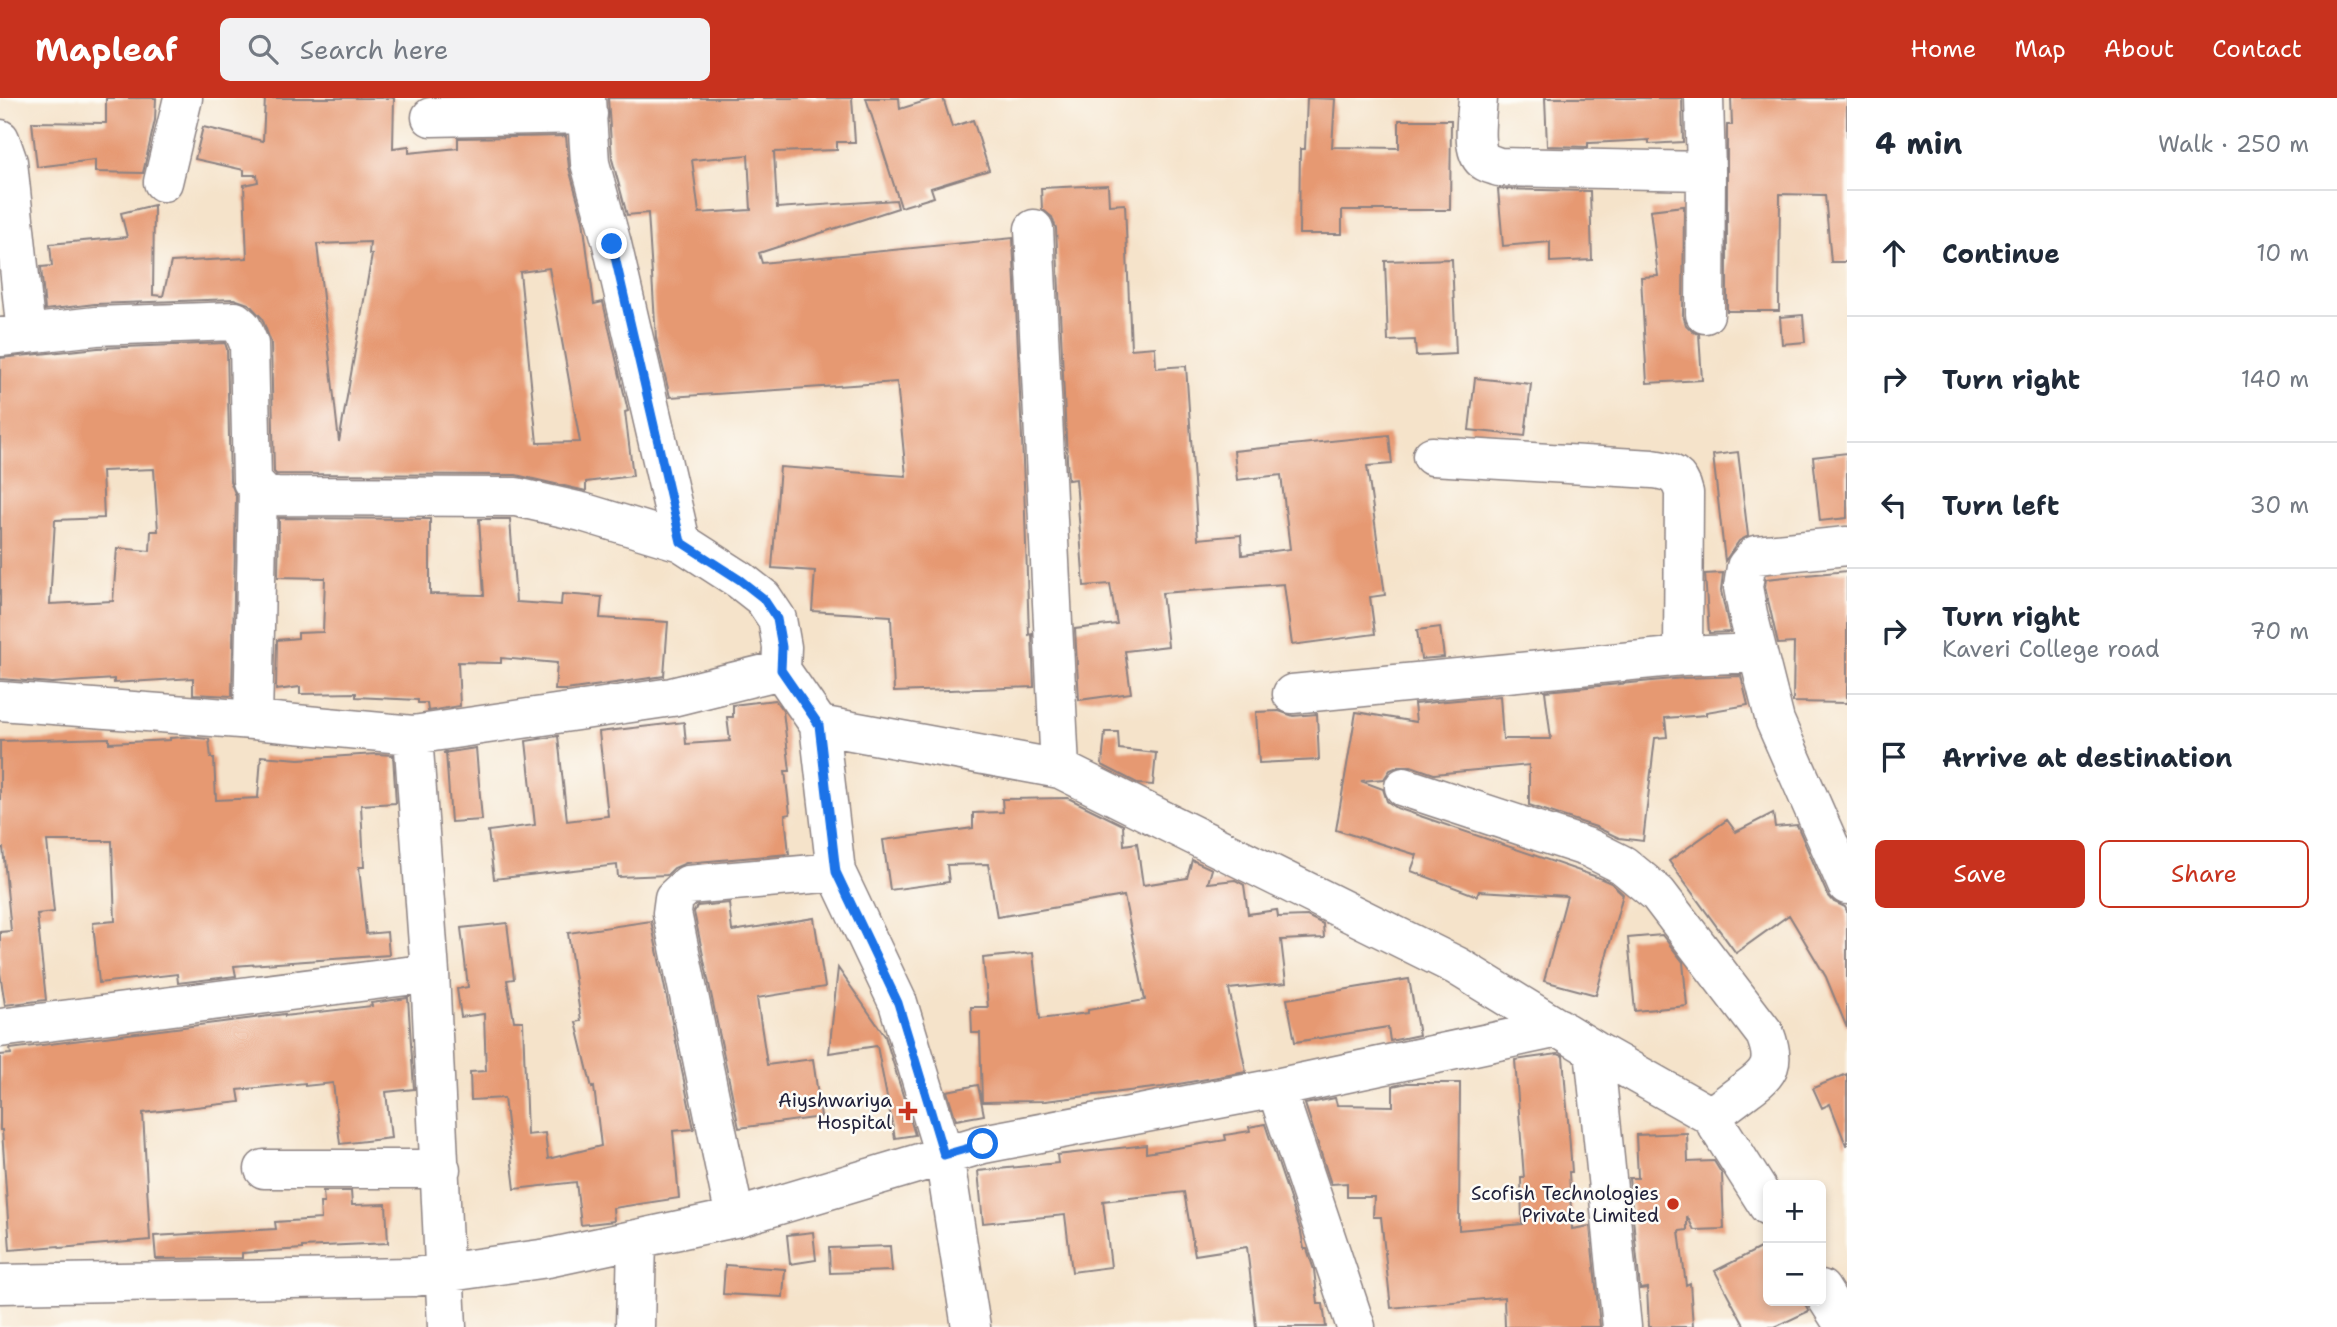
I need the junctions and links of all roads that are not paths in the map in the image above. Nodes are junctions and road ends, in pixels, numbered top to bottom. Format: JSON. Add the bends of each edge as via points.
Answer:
{"nodes":[{"id":1,"x":183,"y":98,"type":"edge"},
{"id":2,"x":1478,"y":98,"type":"edge"},
{"id":3,"x":1704,"y":98,"type":"edge"},
{"id":4,"x":587,"y":106,"type":"edge"},
{"id":5,"x":431,"y":117,"type":"dead end"},
{"id":6,"x":0,"y":139,"type":"edge"},
{"id":7,"x":1706,"y":171,"type":"junction"},
{"id":8,"x":163,"y":182,"type":"dead end"},
{"id":9,"x":1034,"y":229,"type":"dead end"},
{"id":10,"x":1705,"y":314,"type":"dead end"},
{"id":11,"x":13,"y":335,"type":"edge"},
{"id":12,"x":1432,"y":456,"type":"dead end"},
{"id":13,"x":258,"y":488,"type":"junction"},
{"id":14,"x":681,"y":542,"type":"junction"},
{"id":15,"x":1847,"y":546,"type":"edge"},
{"id":16,"x":1757,"y":653,"type":"junction"},
{"id":17,"x":1683,"y":656,"type":"junction"},
{"id":18,"x":781,"y":670,"type":"junction"},
{"id":19,"x":1292,"y":694,"type":"dead end"},
{"id":20,"x":0,"y":701,"type":"edge"},
{"id":21,"x":253,"y":720,"type":"junction"},
{"id":22,"x":819,"y":725,"type":"junction"},
{"id":23,"x":413,"y":735,"type":"junction"},
{"id":24,"x":1060,"y":769,"type":"junction"},
{"id":25,"x":1404,"y":787,"type":"dead end"},
{"id":26,"x":836,"y":872,"type":"junction"},
{"id":27,"x":1847,"y":885,"type":"edge"},
{"id":28,"x":430,"y":974,"type":"junction"},
{"id":29,"x":0,"y":1028,"type":"edge"},
{"id":30,"x":1559,"y":1028,"type":"junction"},
{"id":31,"x":1594,"y":1049,"type":"junction"},
{"id":32,"x":1276,"y":1088,"type":"junction"},
{"id":33,"x":1711,"y":1116,"type":"junction"},
{"id":34,"x":944,"y":1155,"type":"junction"},
{"id":35,"x":264,"y":1169,"type":"dead end"},
{"id":36,"x":441,"y":1169,"type":"junction"},
{"id":37,"x":1763,"y":1198,"type":"edge"},
{"id":38,"x":735,"y":1218,"type":"junction"},
{"id":39,"x":637,"y":1239,"type":"junction"},
{"id":40,"x":446,"y":1273,"type":"junction"},
{"id":41,"x":0,"y":1284,"type":"edge"},
{"id":42,"x":1826,"y":1297,"type":"edge"},
{"id":43,"x":447,"y":1327,"type":"edge"},
{"id":44,"x":635,"y":1327,"type":"edge"},
{"id":45,"x":971,"y":1327,"type":"edge"},
{"id":46,"x":1356,"y":1327,"type":"edge"},
{"id":47,"x":1622,"y":1327,"type":"edge"},
{"id":48,"x":1845,"y":1327,"type":"edge"}],
"edges":[{"from":1,"to":8,"type":"street"},
{"from":2,"to":7,"type":"street","via":[[1476,146],[1485,163]]},
{"from":3,"to":7,"type":"street"},
{"from":4,"to":5,"type":"street"},
{"from":4,"to":14,"type":"street","via":[[590,163]]},
{"from":6,"to":11,"type":"street","via":[[8,162]]},
{"from":7,"to":10,"type":"street"},
{"from":9,"to":24,"type":"street"},
{"from":11,"to":13,"type":"street","via":[[96,326],[235,321],[249,344],[250,470]]},
{"from":12,"to":17,"type":"street","via":[[1653,469],[1676,476],[1684,493]]},
{"from":13,"to":14,"type":"street","via":[[276,496],[516,496]]},
{"from":13,"to":21,"type":"street"},
{"from":14,"to":18,"type":"street","via":[[763,598],[777,619]]},
{"from":15,"to":16,"type":"street","via":[[1756,555],[1746,567],[1743,587]]},
{"from":16,"to":17,"type":"street"},
{"from":16,"to":27,"type":"street","via":[[1775,721]]},
{"from":17,"to":19,"type":"street"},
{"from":18,"to":22,"type":"street"},
{"from":18,"to":23,"type":"street","via":[[672,697]]},
{"from":20,"to":21,"type":"street"},
{"from":21,"to":23,"type":"street"},
{"from":22,"to":24,"type":"street"},
{"from":22,"to":26,"type":"street"},
{"from":23,"to":28,"type":"street"},
{"from":24,"to":30,"type":"street","via":[[1457,966]]},
{"from":25,"to":33,"type":"street","via":[[1589,848],[1623,865],[1658,894],[1765,1034],[1770,1047],[1764,1077]]},
{"from":26,"to":34,"type":"street","via":[[898,1003]]},
{"from":26,"to":38,"type":"street","via":[[688,886],[674,898],[672,913]]},
{"from":28,"to":29,"type":"street"},
{"from":28,"to":36,"type":"street"},
{"from":30,"to":31,"type":"street"},
{"from":30,"to":32,"type":"street"},
{"from":31,"to":33,"type":"street"},
{"from":31,"to":47,"type":"street"},
{"from":32,"to":34,"type":"street"},
{"from":32,"to":46,"type":"street"},
{"from":33,"to":37,"type":"street"},
{"from":34,"to":38,"type":"street"},
{"from":34,"to":45,"type":"street"},
{"from":35,"to":36,"type":"street"},
{"from":36,"to":40,"type":"street"},
{"from":38,"to":39,"type":"street"},
{"from":39,"to":40,"type":"street"},
{"from":39,"to":44,"type":"street"},
{"from":40,"to":41,"type":"street"},
{"from":40,"to":43,"type":"street"},
{"from":42,"to":48,"type":"street"}]}
